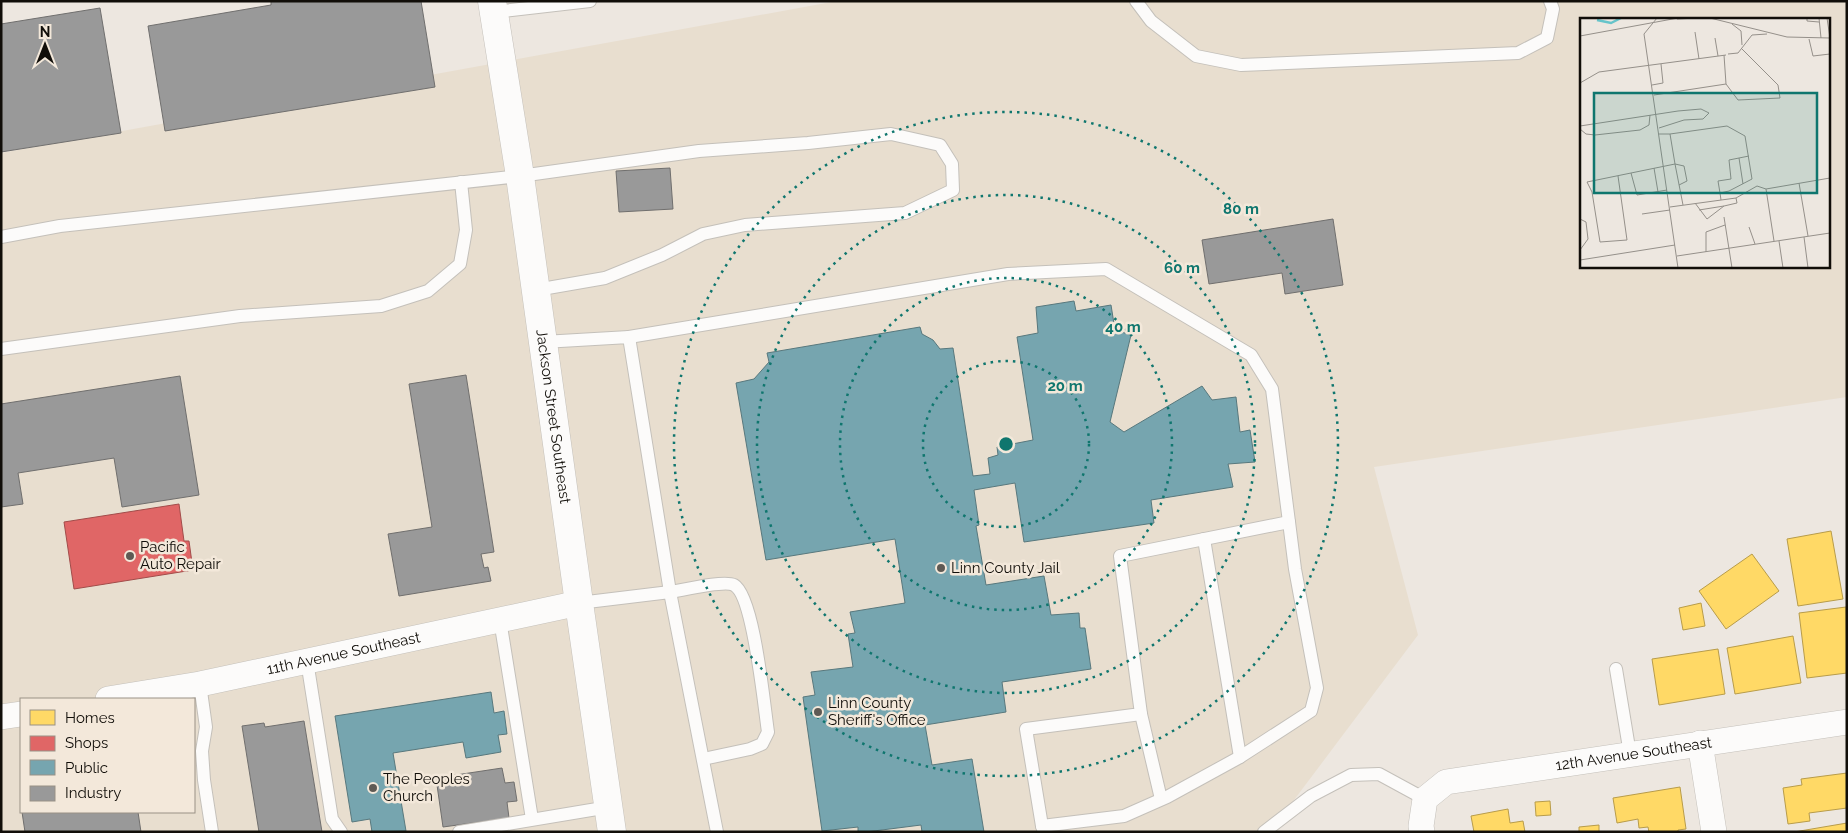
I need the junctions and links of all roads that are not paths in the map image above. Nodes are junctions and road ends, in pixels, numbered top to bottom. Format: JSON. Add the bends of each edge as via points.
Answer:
{"nodes":[{"id":1,"x":590,"y":1,"type":"edge"},
{"id":2,"x":1136,"y":1,"type":"edge"},
{"id":3,"x":1550,"y":1,"type":"edge"},
{"id":4,"x":493,"y":7,"type":"edge"},
{"id":5,"x":520,"y":176,"type":"junction"},
{"id":6,"x":461,"y":182,"type":"junction"},
{"id":7,"x":1,"y":237,"type":"edge"},
{"id":8,"x":536,"y":290,"type":"junction"},
{"id":9,"x":629,"y":337,"type":"junction"},
{"id":10,"x":543,"y":342,"type":"junction"},
{"id":11,"x":1,"y":349,"type":"edge"},
{"id":12,"x":1289,"y":522,"type":"junction"},
{"id":13,"x":1204,"y":539,"type":"junction"},
{"id":14,"x":670,"y":592,"type":"junction"},
{"id":15,"x":579,"y":602,"type":"junction"},
{"id":16,"x":500,"y":620,"type":"junction"},
{"id":17,"x":307,"y":661,"type":"junction"},
{"id":18,"x":1616,"y":669,"type":"dead end"},
{"id":19,"x":200,"y":684,"type":"junction"},
{"id":20,"x":114,"y":698,"type":"edge"},
{"id":21,"x":20,"y":714,"type":"edge"},
{"id":22,"x":1141,"y":714,"type":"junction"},
{"id":23,"x":1,"y":718,"type":"edge"},
{"id":24,"x":1847,"y":722,"type":"edge"},
{"id":25,"x":1700,"y":743,"type":"junction"},
{"id":26,"x":1630,"y":754,"type":"junction"},
{"id":27,"x":1240,"y":757,"type":"junction"},
{"id":28,"x":703,"y":758,"type":"junction"},
{"id":29,"x":1161,"y":799,"type":"junction"},
{"id":30,"x":1425,"y":799,"type":"junction"},
{"id":31,"x":610,"y":819,"type":"edge"},
{"id":32,"x":532,"y":820,"type":"junction"},
{"id":33,"x":1043,"y":829,"type":"edge"},
{"id":34,"x":212,"y":832,"type":"edge"},
{"id":35,"x":341,"y":832,"type":"edge"},
{"id":36,"x":459,"y":832,"type":"edge"},
{"id":37,"x":717,"y":832,"type":"edge"},
{"id":38,"x":1264,"y":832,"type":"edge"},
{"id":39,"x":1422,"y":832,"type":"edge"},
{"id":40,"x":1714,"y":832,"type":"edge"}],
"edges":[{"from":1,"to":4,"type":"lane"},
{"from":2,"to":3,"type":"lane","via":[[1150,21],[1196,56],[1241,65],[1518,53],[1547,38],[1553,9]]},
{"from":4,"to":5,"type":"street","name":"Jackson Street Southeast"},
{"from":5,"to":6,"type":"lane"},
{"from":5,"to":8,"type":"street","name":"Jackson Street Southeast"},
{"from":5,"to":8,"type":"lane","via":[[699,151],[891,134],[940,145],[952,164],[953,190],[905,213],[745,225],[703,234],[605,278]]},
{"from":6,"to":7,"type":"lane","via":[[60,226]]},
{"from":6,"to":11,"type":"lane","via":[[466,230],[460,264],[428,291],[381,306],[240,316]]},
{"from":8,"to":10,"type":"street","name":"Jackson Street Southeast"},
{"from":9,"to":10,"type":"lane"},
{"from":9,"to":12,"type":"lane","via":[[1008,274],[1106,269],[1251,355],[1272,389]]},
{"from":9,"to":14,"type":"lane"},
{"from":10,"to":15,"type":"street","name":"Jackson Street Southeast"},
{"from":12,"to":13,"type":"lane"},
{"from":12,"to":27,"type":"lane","via":[[1317,688],[1311,711]]},
{"from":13,"to":22,"type":"lane","via":[[1120,556]]},
{"from":13,"to":27,"type":"lane"},
{"from":14,"to":15,"type":"lane"},
{"from":14,"to":28,"type":"lane"},
{"from":14,"to":28,"type":"lane","via":[[732,584],[739,589],[746,604],[752,627],[768,732],[762,744],[750,749]]},
{"from":15,"to":16,"type":"street","name":"11th Avenue Southeast"},
{"from":15,"to":31,"type":"street","name":"Jackson Street Southeast"},
{"from":16,"to":17,"type":"street","name":"11th Avenue Southeast"},
{"from":16,"to":32,"type":"lane"},
{"from":17,"to":19,"type":"street","name":"11th Avenue Southeast"},
{"from":17,"to":35,"type":"lane","via":[[332,818]]},
{"from":18,"to":26,"type":"lane"},
{"from":19,"to":20,"type":"street","name":"11th Avenue Southeast"},
{"from":19,"to":34,"type":"lane","via":[[206,727],[202,751],[204,780]]},
{"from":21,"to":23,"type":"street"},
{"from":22,"to":29,"type":"lane"},
{"from":22,"to":33,"type":"lane","via":[[1026,730]]},
{"from":24,"to":25,"type":"street","name":"12th Avenue Southeast"},
{"from":25,"to":26,"type":"street","name":"12th Avenue Southeast"},
{"from":25,"to":40,"type":"street"},
{"from":26,"to":30,"type":"street","name":"12th Avenue Southeast","via":[[1446,782]]},
{"from":27,"to":29,"type":"lane"},
{"from":28,"to":37,"type":"lane"},
{"from":29,"to":33,"type":"lane","via":[[1124,816]]},
{"from":30,"to":38,"type":"lane","via":[[1379,774],[1351,775],[1311,796]]},
{"from":30,"to":39,"type":"street"},
{"from":31,"to":32,"type":"lane"},
{"from":32,"to":36,"type":"lane"}]}
